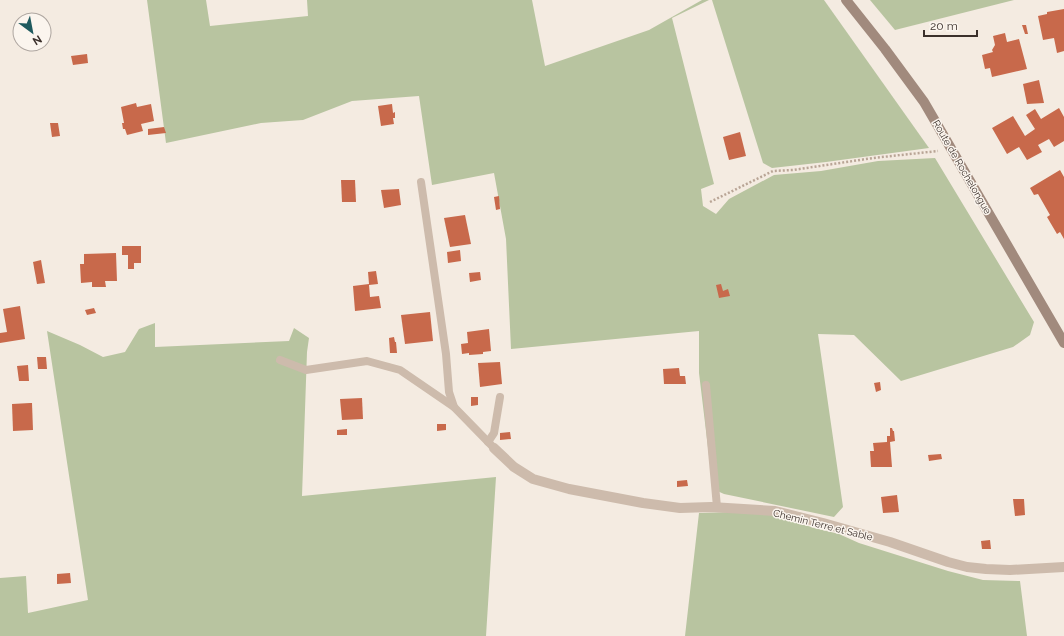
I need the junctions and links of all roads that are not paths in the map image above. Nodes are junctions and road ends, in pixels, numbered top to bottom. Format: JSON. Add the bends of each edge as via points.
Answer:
{"nodes":[{"id":1,"x":846,"y":0,"type":"edge"},
{"id":2,"x":421,"y":182,"type":"dead end"},
{"id":3,"x":1064,"y":344,"type":"edge"},
{"id":4,"x":280,"y":360,"type":"dead end"},
{"id":5,"x":706,"y":385,"type":"dead end"},
{"id":6,"x":500,"y":397,"type":"dead end"},
{"id":7,"x":454,"y":407,"type":"junction"},
{"id":8,"x":491,"y":445,"type":"junction"},
{"id":9,"x":717,"y":507,"type":"junction"},
{"id":10,"x":1064,"y":567,"type":"edge"}],
"edges":[{"from":1,"to":3,"type":"main road","name":"Route de Rochelongue","via":[[924,102]]},
{"from":2,"to":7,"type":"lane","via":[[446,354],[448,392]]},
{"from":4,"to":7,"type":"lane","via":[[306,370],[367,361],[400,370]]},
{"from":5,"to":9,"type":"lane"},
{"from":6,"to":8,"type":"lane"},
{"from":7,"to":8,"type":"lane"},
{"from":8,"to":9,"type":"street","name":"Chemin Terre et Sable","via":[[514,467],[533,479],[569,489],[680,508]]},
{"from":9,"to":10,"type":"street","name":"Chemin Terre et Sable","via":[[782,513],[890,542],[967,567],[1010,570]]}]}
